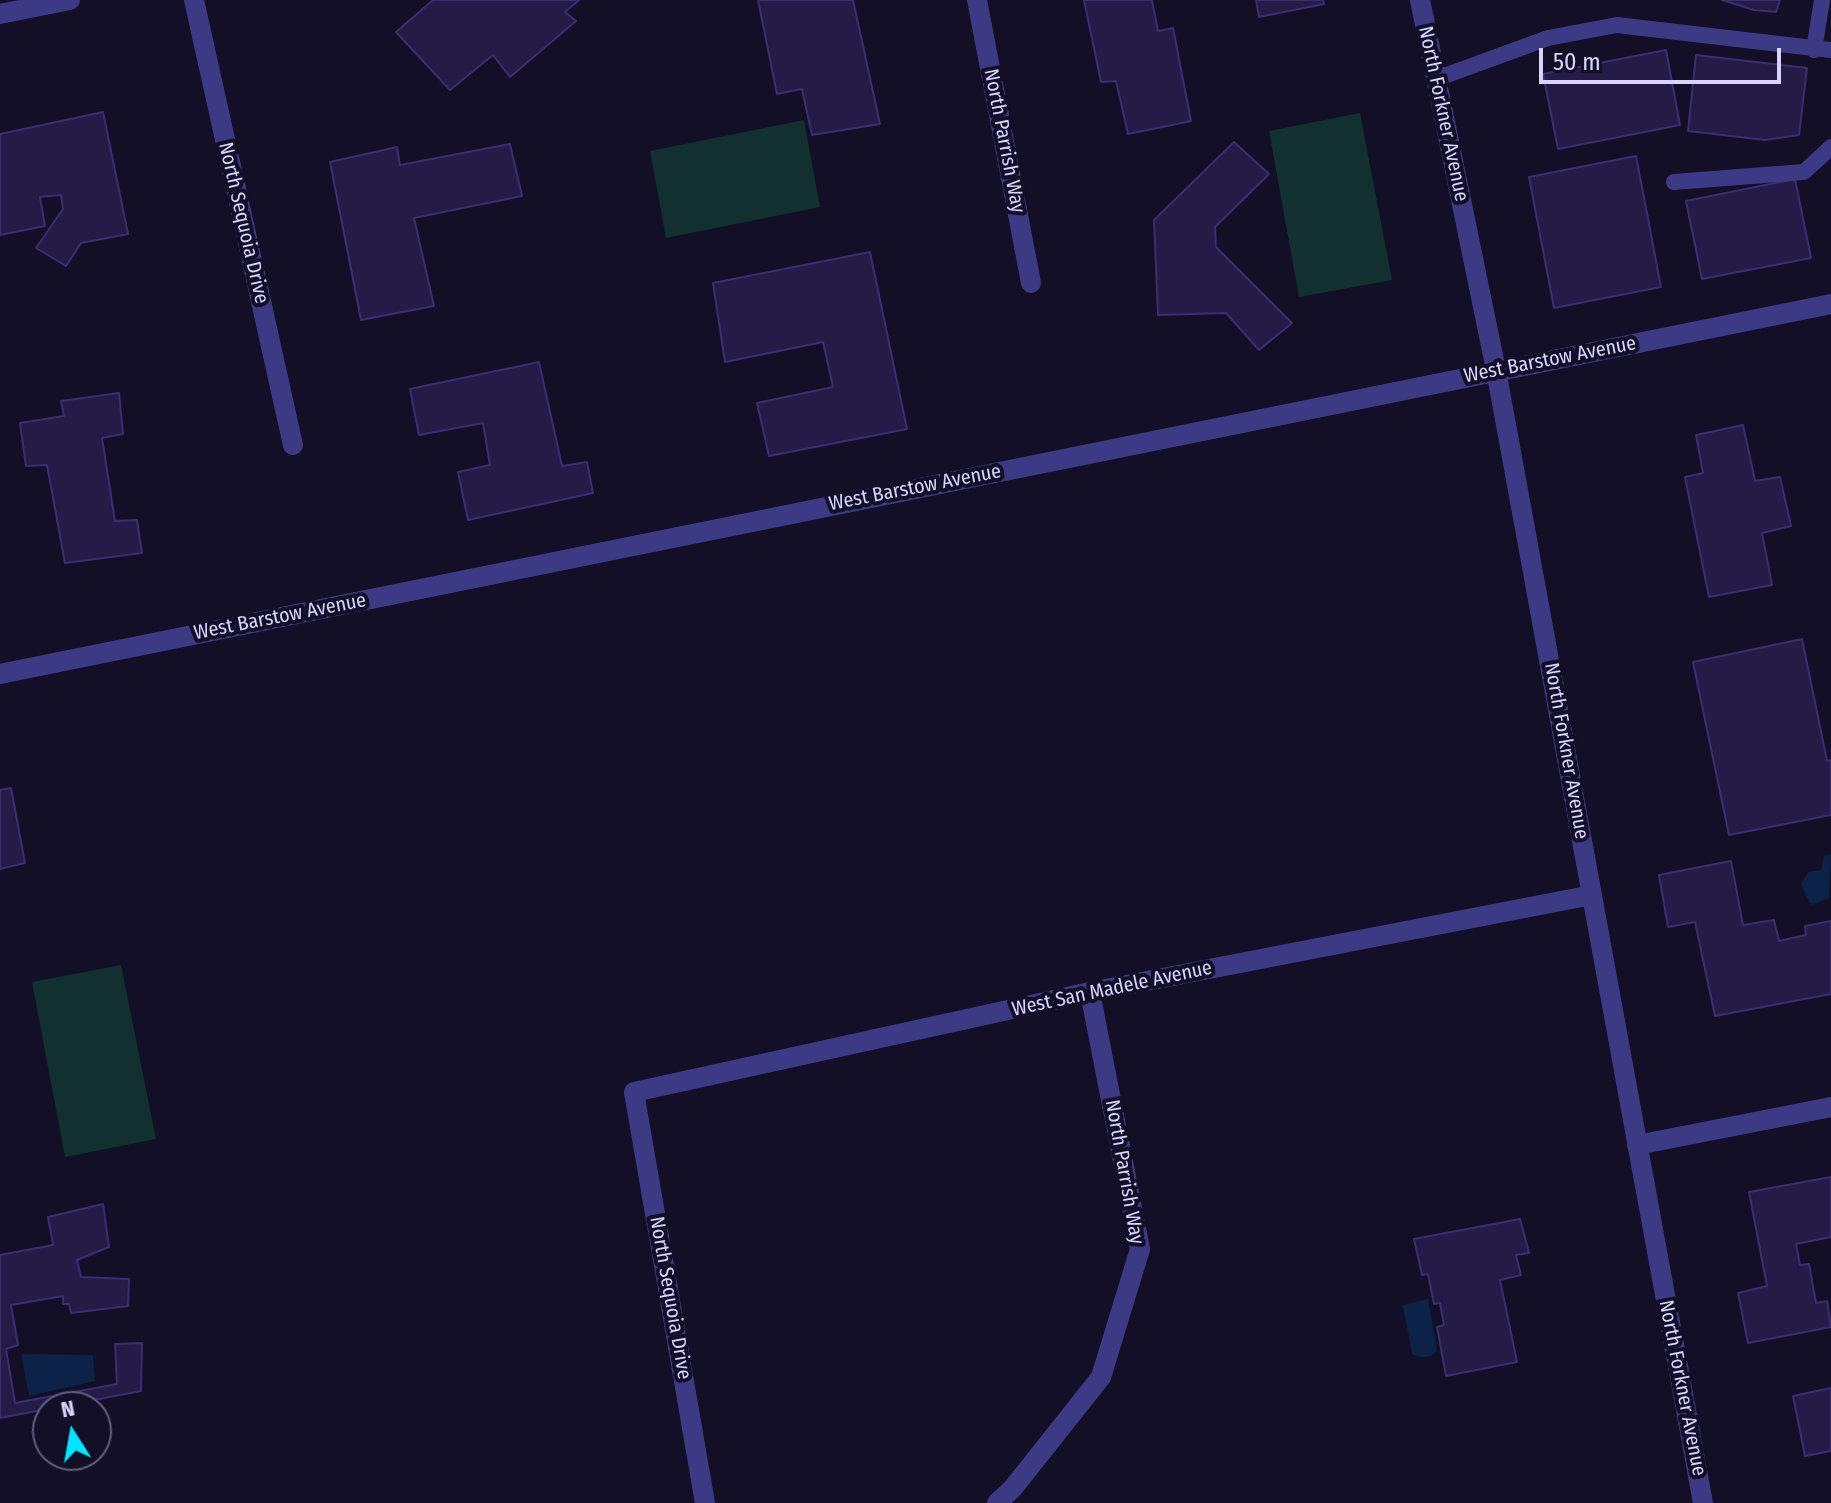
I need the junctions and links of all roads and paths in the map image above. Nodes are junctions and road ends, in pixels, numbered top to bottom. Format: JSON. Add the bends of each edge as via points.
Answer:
{"nodes":[{"id":1,"x":70,"y":0,"type":"edge"},
{"id":2,"x":194,"y":0,"type":"edge"},
{"id":3,"x":977,"y":0,"type":"edge"},
{"id":4,"x":1420,"y":0,"type":"edge"},
{"id":5,"x":1822,"y":0,"type":"edge"},
{"id":6,"x":0,"y":14,"type":"edge"},
{"id":7,"x":1823,"y":50,"type":"edge"},
{"id":8,"x":1436,"y":79,"type":"junction"},
{"id":9,"x":1831,"y":147,"type":"edge"},
{"id":10,"x":1674,"y":182,"type":"dead end"},
{"id":11,"x":1031,"y":283,"type":"dead end"},
{"id":12,"x":1831,"y":304,"type":"edge"},
{"id":13,"x":1496,"y":370,"type":"junction"},
{"id":14,"x":293,"y":445,"type":"dead end"},
{"id":15,"x":0,"y":674,"type":"edge"},
{"id":16,"x":1592,"y":895,"type":"junction"},
{"id":17,"x":1090,"y":992,"type":"junction"},
{"id":18,"x":634,"y":1092,"type":"joint"},
{"id":19,"x":1831,"y":1107,"type":"edge"},
{"id":20,"x":1637,"y":1145,"type":"junction"},
{"id":21,"x":705,"y":1503,"type":"edge"},
{"id":22,"x":997,"y":1503,"type":"edge"},
{"id":23,"x":1703,"y":1503,"type":"edge"}],
"edges":[{"from":1,"to":6,"type":"street"},
{"from":2,"to":14,"type":"street","name":"North Sequoia Drive"},
{"from":3,"to":11,"type":"street","name":"North Parrish Way"},
{"from":4,"to":8,"type":"street","name":"North Forkner Avenue"},
{"from":5,"to":7,"type":"lane"},
{"from":7,"to":8,"type":"lane","via":[[1617,25],[1548,38]]},
{"from":8,"to":13,"type":"street","name":"North Forkner Avenue"},
{"from":9,"to":10,"type":"lane","via":[[1804,172]]},
{"from":12,"to":13,"type":"street","name":"West Barstow Avenue"},
{"from":13,"to":15,"type":"street","name":"West Barstow Avenue"},
{"from":13,"to":16,"type":"street","name":"North Forkner Avenue"},
{"from":16,"to":17,"type":"street","name":"West San Madele Avenue"},
{"from":16,"to":20,"type":"street","name":"North Forkner Avenue"},
{"from":17,"to":18,"type":"street","name":"West San Madele Avenue"},
{"from":17,"to":22,"type":"street","name":"North Parrish Way","via":[[1140,1249],[1101,1377]]},
{"from":18,"to":21,"type":"street","name":"North Sequoia Drive"},
{"from":19,"to":20,"type":"street"},
{"from":20,"to":23,"type":"street","name":"North Forkner Avenue"}]}
